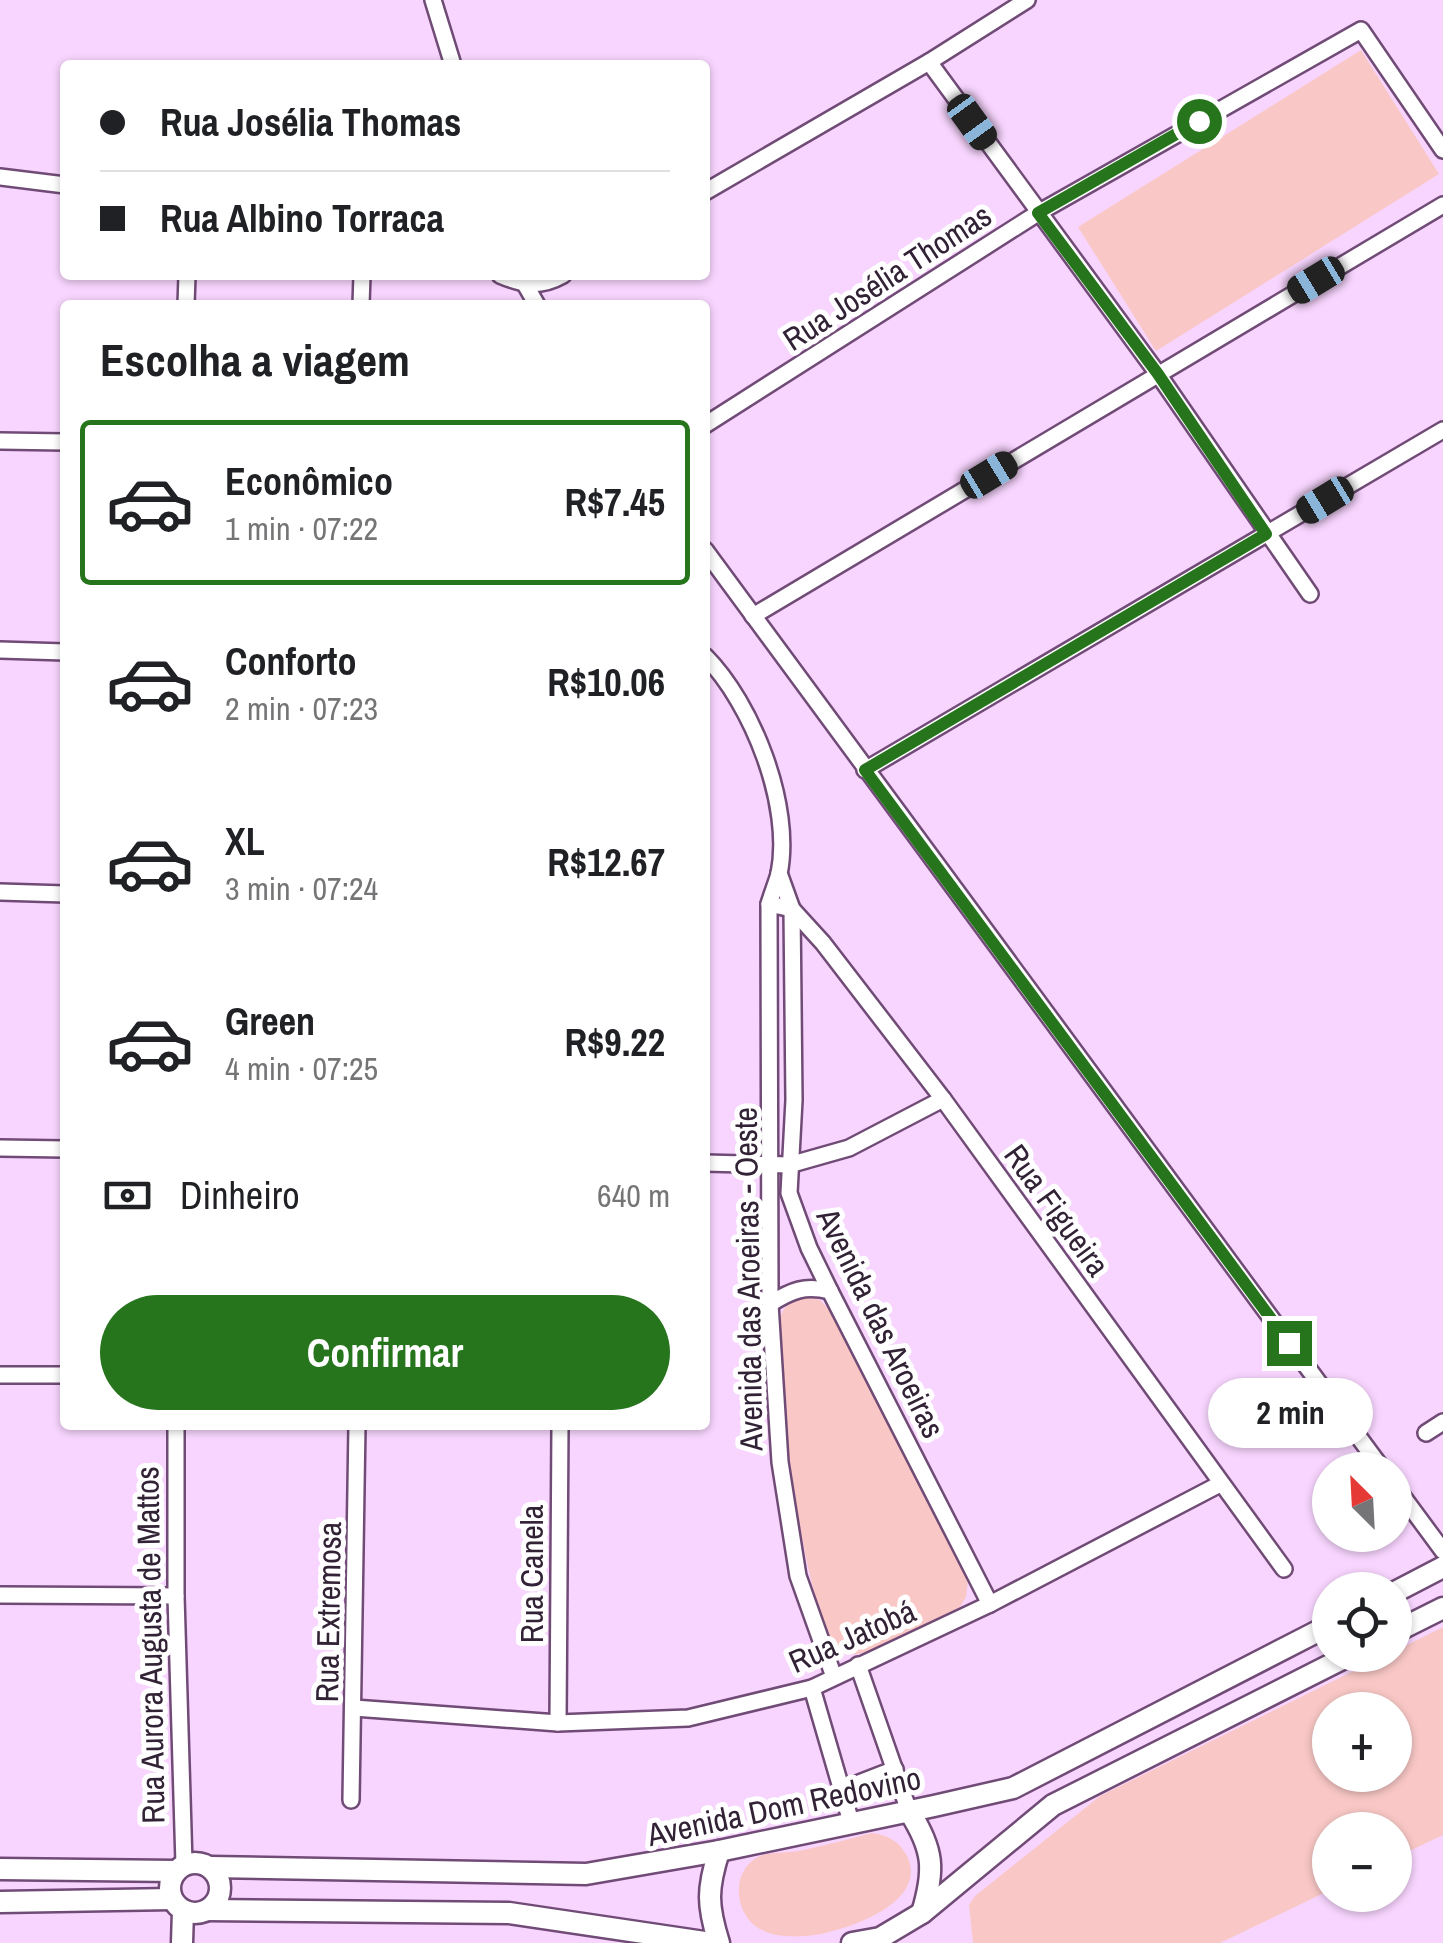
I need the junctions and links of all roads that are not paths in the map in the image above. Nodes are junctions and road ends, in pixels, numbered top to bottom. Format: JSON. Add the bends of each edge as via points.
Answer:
{"nodes":[{"id":1,"x":432,"y":0,"type":"edge"},
{"id":2,"x":1027,"y":0,"type":"edge"},
{"id":3,"x":452,"y":60,"type":"edge"},
{"id":4,"x":928,"y":62,"type":"junction"},
{"id":5,"x":1443,"y":150,"type":"edge"},
{"id":6,"x":0,"y":177,"type":"edge"},
{"id":7,"x":60,"y":185,"type":"edge"},
{"id":8,"x":710,"y":189,"type":"edge"},
{"id":9,"x":1443,"y":205,"type":"edge"},
{"id":10,"x":1038,"y":213,"type":"junction"},
{"id":11,"x":522,"y":280,"type":"edge"},
{"id":12,"x":553,"y":280,"type":"edge"},
{"id":13,"x":1158,"y":374,"type":"junction"},
{"id":14,"x":710,"y":422,"type":"edge"},
{"id":15,"x":1443,"y":430,"type":"edge"},
{"id":16,"x":0,"y":441,"type":"edge"},
{"id":17,"x":60,"y":442,"type":"edge"},
{"id":18,"x":1266,"y":534,"type":"junction"},
{"id":19,"x":710,"y":557,"type":"edge"},
{"id":20,"x":1310,"y":594,"type":"dead end"},
{"id":21,"x":753,"y":616,"type":"junction"},
{"id":22,"x":0,"y":650,"type":"edge"},
{"id":23,"x":60,"y":652,"type":"edge"},
{"id":24,"x":710,"y":661,"type":"edge"},
{"id":25,"x":865,"y":770,"type":"junction"},
{"id":26,"x":779,"y":873,"type":"junction"},
{"id":27,"x":0,"y":892,"type":"edge"},
{"id":28,"x":60,"y":894,"type":"edge"},
{"id":29,"x":769,"y":904,"type":"junction"},
{"id":30,"x":792,"y":908,"type":"junction"},
{"id":31,"x":943,"y":1099,"type":"junction"},
{"id":32,"x":0,"y":1148,"type":"edge"},
{"id":33,"x":60,"y":1149,"type":"edge"},
{"id":34,"x":710,"y":1163,"type":"edge"},
{"id":35,"x":780,"y":1165,"type":"junction"},
{"id":36,"x":830,"y":1290,"type":"junction"},
{"id":37,"x":770,"y":1304,"type":"junction"},
{"id":38,"x":0,"y":1375,"type":"edge"},
{"id":39,"x":60,"y":1375,"type":"edge"},
{"id":40,"x":1443,"y":1422,"type":"edge"},
{"id":41,"x":176,"y":1430,"type":"edge"},
{"id":42,"x":357,"y":1430,"type":"edge"},
{"id":43,"x":560,"y":1430,"type":"edge"},
{"id":44,"x":1426,"y":1433,"type":"dead end"},
{"id":45,"x":1370,"y":1452,"type":"edge"},
{"id":46,"x":1220,"y":1484,"type":"junction"},
{"id":47,"x":1412,"y":1509,"type":"edge"},
{"id":48,"x":1443,"y":1551,"type":"edge"},
{"id":49,"x":1443,"y":1567,"type":"edge"},
{"id":50,"x":1284,"y":1568,"type":"dead end"},
{"id":51,"x":1412,"y":1583,"type":"edge"},
{"id":52,"x":0,"y":1596,"type":"edge"},
{"id":53,"x":176,"y":1596,"type":"junction"},
{"id":54,"x":990,"y":1604,"type":"junction"},
{"id":55,"x":1443,"y":1608,"type":"edge"},
{"id":56,"x":1412,"y":1624,"type":"edge"},
{"id":57,"x":1312,"y":1634,"type":"edge"},
{"id":58,"x":858,"y":1664,"type":"junction"},
{"id":59,"x":1316,"y":1672,"type":"edge"},
{"id":60,"x":834,"y":1677,"type":"junction"},
{"id":61,"x":812,"y":1688,"type":"junction"},
{"id":62,"x":354,"y":1708,"type":"junction"},
{"id":63,"x":558,"y":1723,"type":"junction"},
{"id":64,"x":895,"y":1769,"type":"junction"},
{"id":65,"x":841,"y":1790,"type":"junction"},
{"id":66,"x":351,"y":1800,"type":"dead end"},
{"id":67,"x":910,"y":1811,"type":"junction"},
{"id":68,"x":851,"y":1822,"type":"junction"},
{"id":69,"x":720,"y":1851,"type":"junction"},
{"id":70,"x":180,"y":1867,"type":"junction"},
{"id":71,"x":210,"y":1867,"type":"junction"},
{"id":72,"x":0,"y":1869,"type":"edge"},
{"id":73,"x":0,"y":1902,"type":"edge"},
{"id":74,"x":177,"y":1905,"type":"junction"},
{"id":75,"x":207,"y":1910,"type":"junction"},
{"id":76,"x":922,"y":1913,"type":"junction"},
{"id":77,"x":880,"y":1940,"type":"edge"},
{"id":78,"x":182,"y":1943,"type":"edge"},
{"id":79,"x":715,"y":1943,"type":"edge"},
{"id":80,"x":852,"y":1943,"type":"edge"}],
"edges":[{"from":1,"to":3,"type":"street"},
{"from":2,"to":4,"type":"street"},
{"from":4,"to":8,"type":"street"},
{"from":4,"to":10,"type":"street"},
{"from":5,"to":10,"type":"street","name":"Rua Josélia Thomas","via":[[1360,30]]},
{"from":6,"to":7,"type":"street"},
{"from":9,"to":13,"type":"street"},
{"from":10,"to":13,"type":"street"},
{"from":10,"to":14,"type":"street","name":"Rua Josélia Thomas"},
{"from":11,"to":12,"type":"street"},
{"from":13,"to":18,"type":"street"},
{"from":13,"to":21,"type":"street"},
{"from":15,"to":18,"type":"street"},
{"from":16,"to":17,"type":"street"},
{"from":18,"to":20,"type":"street"},
{"from":18,"to":25,"type":"street"},
{"from":19,"to":21,"type":"street"},
{"from":21,"to":25,"type":"street"},
{"from":22,"to":23,"type":"street"},
{"from":24,"to":26,"type":"street","via":[[726,678],[765,756],[779,816]]},
{"from":25,"to":45,"type":"street"},
{"from":26,"to":29,"type":"street","name":"Avenida das Aroeiras - Oeste"},
{"from":26,"to":30,"type":"street","name":"Avenida das Aroeiras"},
{"from":27,"to":28,"type":"street"},
{"from":29,"to":30,"type":"street"},
{"from":29,"to":35,"type":"street","name":"Avenida das Aroeiras - Oeste"},
{"from":30,"to":31,"type":"street","name":"Rua Figueira"},
{"from":30,"to":35,"type":"street","name":"Avenida das Aroeiras","via":[[794,1100]]},
{"from":31,"to":35,"type":"street","via":[[850,1148]]},
{"from":31,"to":46,"type":"street","name":"Rua Figueira"},
{"from":32,"to":33,"type":"street"},
{"from":34,"to":35,"type":"street"},
{"from":35,"to":36,"type":"street","name":"Avenida das Aroeiras"},
{"from":35,"to":37,"type":"street","name":"Avenida das Aroeiras - Oeste"},
{"from":36,"to":37,"type":"street","via":[[809,1286]]},
{"from":36,"to":54,"type":"street","name":"Avenida das Aroeiras"},
{"from":37,"to":60,"type":"street","name":"Avenida das Aroeiras - Oeste","via":[[780,1462],[798,1576]]},
{"from":38,"to":39,"type":"street"},
{"from":40,"to":44,"type":"street"},
{"from":41,"to":53,"type":"street","name":"Rua Aurora Augusta de Mattos"},
{"from":42,"to":62,"type":"street","name":"Rua Extremosa"},
{"from":43,"to":63,"type":"street","name":"Rua Canela"},
{"from":46,"to":50,"type":"street","name":"Rua Figueira"},
{"from":46,"to":54,"type":"street","name":"Rua Jatobá"},
{"from":47,"to":48,"type":"street"},
{"from":49,"to":51,"type":"street"},
{"from":52,"to":53,"type":"street"},
{"from":53,"to":70,"type":"street","name":"Rua Aurora Augusta de Mattos"},
{"from":54,"to":58,"type":"street","name":"Rua Jatobá"},
{"from":55,"to":56,"type":"street"},
{"from":57,"to":67,"type":"street","name":"Avenida Dom Redovino","via":[[1014,1788]]},
{"from":58,"to":60,"type":"street","name":"Rua Jatobá"},
{"from":58,"to":64,"type":"street"},
{"from":59,"to":76,"type":"street","via":[[1053,1805]]},
{"from":60,"to":61,"type":"street","name":"Rua Jatobá"},
{"from":61,"to":63,"type":"street","name":"Rua Jatobá","via":[[688,1718]]},
{"from":61,"to":65,"type":"street"},
{"from":62,"to":63,"type":"street","name":"Rua Jatobá"},
{"from":62,"to":66,"type":"street","name":"Rua Extremosa"},
{"from":64,"to":65,"type":"street"},
{"from":64,"to":67,"type":"street"},
{"from":65,"to":68,"type":"street"},
{"from":67,"to":68,"type":"street","name":"Avenida Dom Redovino"},
{"from":67,"to":76,"type":"street","via":[[931,1856]]},
{"from":68,"to":69,"type":"street","name":"Avenida Dom Redovino"},
{"from":69,"to":71,"type":"street","name":"Avenida Dom Redovino","via":[[586,1874]]},
{"from":69,"to":79,"type":"street","via":[[708,1886]]},
{"from":70,"to":71,"type":"street"},
{"from":70,"to":72,"type":"street"},
{"from":70,"to":74,"type":"street","via":[[170,1884]]},
{"from":71,"to":75,"type":"street","via":[[220,1890]]},
{"from":73,"to":74,"type":"street"},
{"from":74,"to":75,"type":"street","via":[[190,1914]]},
{"from":74,"to":78,"type":"street"},
{"from":75,"to":79,"type":"street","via":[[509,1914]]},
{"from":76,"to":77,"type":"street"},
{"from":77,"to":80,"type":"street"}]}
